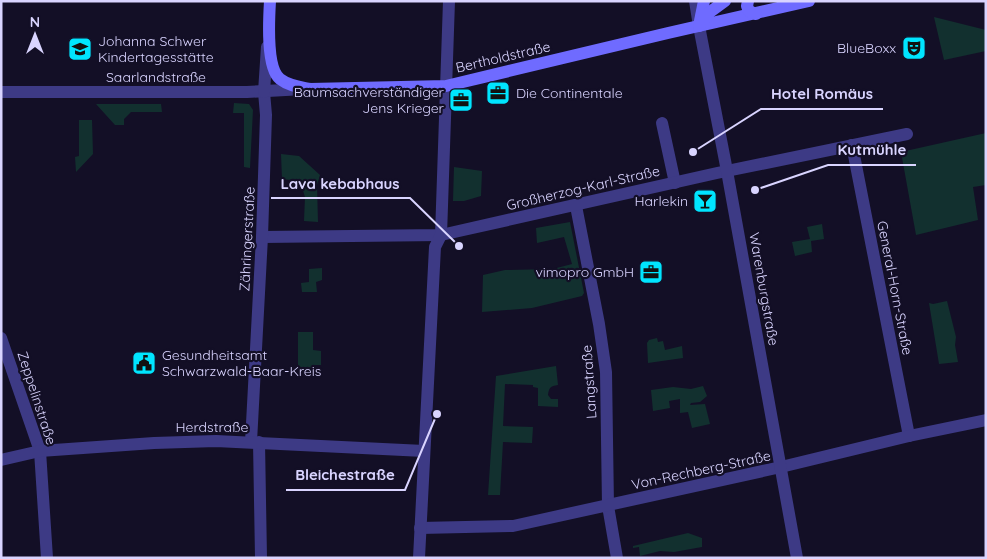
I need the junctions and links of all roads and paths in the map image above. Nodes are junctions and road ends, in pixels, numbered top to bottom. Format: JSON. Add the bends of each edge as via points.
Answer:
{"nodes":[{"id":1,"x":270,"y":1,"type":"edge"},
{"id":2,"x":449,"y":1,"type":"edge"},
{"id":3,"x":694,"y":1,"type":"edge"},
{"id":4,"x":704,"y":1,"type":"edge"},
{"id":5,"x":725,"y":1,"type":"edge"},
{"id":6,"x":748,"y":1,"type":"edge"},
{"id":7,"x":809,"y":1,"type":"edge"},
{"id":8,"x":756,"y":14,"type":"junction"},
{"id":9,"x":699,"y":26,"type":"junction"},
{"id":10,"x":268,"y":37,"type":"junction"},
{"id":11,"x":446,"y":86,"type":"junction"},
{"id":12,"x":310,"y":89,"type":"junction"},
{"id":13,"x":1,"y":92,"type":"edge"},
{"id":14,"x":264,"y":92,"type":"junction"},
{"id":15,"x":662,"y":123,"type":"dead end"},
{"id":16,"x":907,"y":134,"type":"dead end"},
{"id":17,"x":852,"y":145,"type":"junction"},
{"id":18,"x":727,"y":171,"type":"junction"},
{"id":19,"x":675,"y":183,"type":"junction"},
{"id":20,"x":576,"y":206,"type":"junction"},
{"id":21,"x":441,"y":235,"type":"junction"},
{"id":22,"x":262,"y":237,"type":"junction"},
{"id":23,"x":1,"y":338,"type":"edge"},
{"id":24,"x":986,"y":420,"type":"edge"},
{"id":25,"x":909,"y":436,"type":"junction"},
{"id":26,"x":255,"y":442,"type":"junction"},
{"id":27,"x":40,"y":451,"type":"junction"},
{"id":28,"x":424,"y":451,"type":"junction"},
{"id":29,"x":1,"y":460,"type":"edge"},
{"id":30,"x":781,"y":468,"type":"junction"},
{"id":31,"x":608,"y":506,"type":"junction"},
{"id":32,"x":420,"y":528,"type":"junction"},
{"id":33,"x":47,"y":558,"type":"edge"},
{"id":34,"x":261,"y":558,"type":"edge"},
{"id":35,"x":419,"y":558,"type":"edge"},
{"id":36,"x":617,"y":558,"type":"edge"},
{"id":37,"x":797,"y":558,"type":"edge"}],
"edges":[{"from":1,"to":10,"type":"main road","name":"Zähringerstraße"},
{"from":2,"to":11,"type":"street"},
{"from":3,"to":9,"type":"street","name":"Warenburgstraße"},
{"from":4,"to":9,"type":"main road","name":"Warenburgstraße"},
{"from":5,"to":9,"type":"main road"},
{"from":6,"to":8,"type":"main road","via":[[749,11]]},
{"from":7,"to":8,"type":"main road","name":"Bertholdstraße"},
{"from":8,"to":9,"type":"main road","name":"Bertholdstraße"},
{"from":9,"to":11,"type":"main road","name":"Bertholdstraße"},
{"from":9,"to":18,"type":"street","name":"Warenburgstraße"},
{"from":10,"to":12,"type":"main road","name":"Zähringerstraße","via":[[274,72],[290,85]]},
{"from":10,"to":14,"type":"street","name":"Zähringerstraße"},
{"from":11,"to":12,"type":"main road","name":"Bertholdstraße"},
{"from":11,"to":21,"type":"street"},
{"from":12,"to":14,"type":"street","name":"Saarlandstraße"},
{"from":13,"to":14,"type":"street","name":"Saarlandstraße"},
{"from":14,"to":22,"type":"street","name":"Zähringerstraße"},
{"from":15,"to":19,"type":"street"},
{"from":16,"to":17,"type":"street","name":"Großherzog-Karl-Straße"},
{"from":17,"to":18,"type":"street","name":"Großherzog-Karl-Straße"},
{"from":17,"to":25,"type":"street","name":"General-Horn-Straße"},
{"from":18,"to":19,"type":"street","name":"Großherzog-Karl-Straße"},
{"from":18,"to":30,"type":"street","name":"Warenburgstraße"},
{"from":19,"to":20,"type":"street","name":"Großherzog-Karl-Straße"},
{"from":20,"to":21,"type":"street","name":"Großherzog-Karl-Straße"},
{"from":20,"to":31,"type":"street","name":"Langstraße","via":[[606,372]]},
{"from":21,"to":22,"type":"street","name":"Großherzog-Karl-Straße"},
{"from":21,"to":28,"type":"street","via":[[435,247]]},
{"from":22,"to":26,"type":"street","name":"Zähringerstraße"},
{"from":23,"to":27,"type":"street","name":"Zeppelinstraße"},
{"from":24,"to":25,"type":"street","name":"Von-Rechberg-Straße"},
{"from":25,"to":30,"type":"street","name":"Von-Rechberg-Straße"},
{"from":26,"to":27,"type":"street","name":"Herdstraße","via":[[154,443]]},
{"from":26,"to":28,"type":"street","name":"Herdstraße"},
{"from":26,"to":34,"type":"street","name":"Zähringerstraße"},
{"from":27,"to":29,"type":"street","name":"Herdstraße"},
{"from":27,"to":33,"type":"street","name":"Zeppelinstraße"},
{"from":28,"to":32,"type":"street"},
{"from":30,"to":31,"type":"street","name":"Von-Rechberg-Straße"},
{"from":30,"to":37,"type":"street","name":"Warenburgstraße"},
{"from":31,"to":32,"type":"street","name":"Von-Rechberg-Straße","via":[[513,526]]},
{"from":31,"to":36,"type":"street","name":"Langstraße"},
{"from":32,"to":35,"type":"street"}]}
